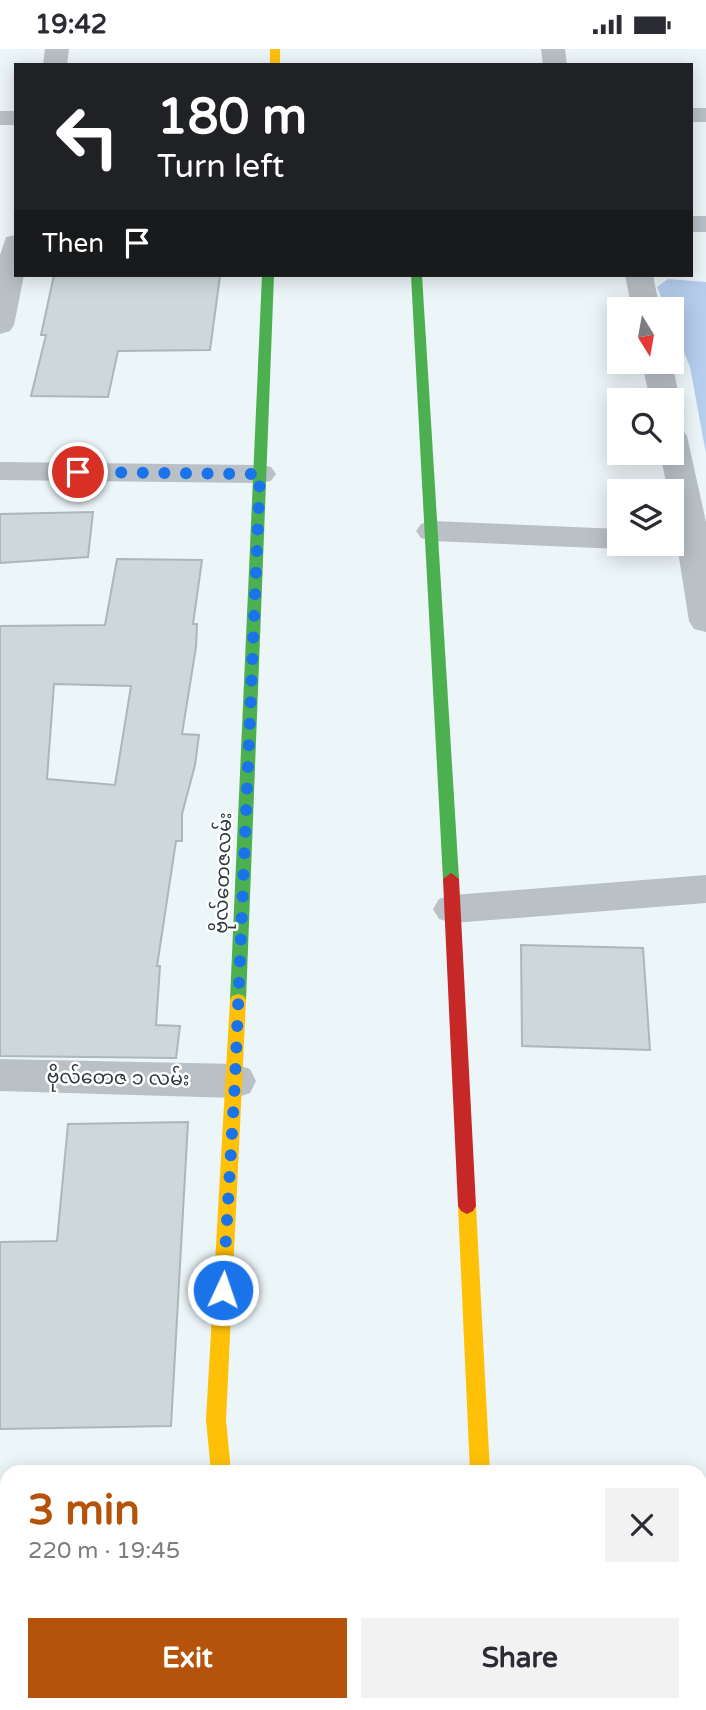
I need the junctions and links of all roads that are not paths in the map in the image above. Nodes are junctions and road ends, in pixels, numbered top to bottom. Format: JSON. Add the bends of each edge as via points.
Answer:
{"nodes":[{"id":1,"x":14,"y":253,"type":"edge"},
{"id":2,"x":268,"y":277,"type":"edge"},
{"id":3,"x":416,"y":277,"type":"edge"},
{"id":4,"x":639,"y":277,"type":"edge"},
{"id":5,"x":643,"y":297,"type":"edge"},
{"id":6,"x":0,"y":325,"type":"edge"},
{"id":7,"x":677,"y":465,"type":"edge"},
{"id":8,"x":0,"y":471,"type":"edge"},
{"id":9,"x":260,"y":474,"type":"junction"},
{"id":10,"x":432,"y":531,"type":"junction"},
{"id":11,"x":607,"y":538,"type":"edge"},
{"id":12,"x":691,"y":542,"type":"edge"},
{"id":13,"x":706,"y":621,"type":"edge"},
{"id":14,"x":706,"y":889,"type":"edge"},
{"id":15,"x":453,"y":909,"type":"junction"},
{"id":16,"x":0,"y":1075,"type":"edge"},
{"id":17,"x":235,"y":1081,"type":"junction"},
{"id":18,"x":220,"y":1465,"type":"edge"},
{"id":19,"x":480,"y":1465,"type":"edge"}],
"edges":[{"from":1,"to":6,"type":"street"},
{"from":2,"to":9,"type":"street","name":"ဗိုလ်တေဇလမ်း"},
{"from":3,"to":10,"type":"street"},
{"from":4,"to":5,"type":"street"},
{"from":7,"to":12,"type":"street"},
{"from":8,"to":9,"type":"street"},
{"from":9,"to":17,"type":"street","name":"ဗိုလ်တေဇလမ်း"},
{"from":10,"to":11,"type":"street"},
{"from":10,"to":15,"type":"street"},
{"from":12,"to":13,"type":"street"},
{"from":14,"to":15,"type":"street"},
{"from":15,"to":19,"type":"street"},
{"from":16,"to":17,"type":"street","name":"ဗိုလ်တေဇ ၁ လမ်း"},
{"from":17,"to":18,"type":"street","name":"ဗိုလ်တေဇလမ်း","via":[[216,1420]]}]}
